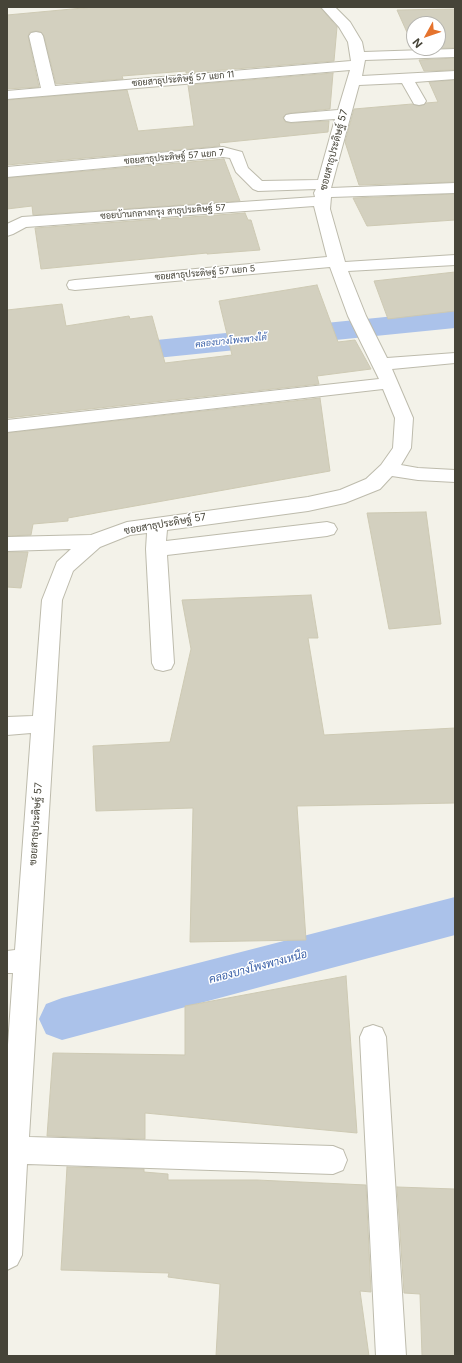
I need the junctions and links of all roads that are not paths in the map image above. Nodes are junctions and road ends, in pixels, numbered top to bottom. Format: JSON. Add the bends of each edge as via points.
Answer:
{"nodes":[{"id":1,"x":328,"y":7,"type":"edge"},
{"id":2,"x":36,"y":36,"type":"dead end"},
{"id":3,"x":455,"y":53,"type":"edge"},
{"id":4,"x":358,"y":60,"type":"junction"},
{"id":5,"x":455,"y":75,"type":"edge"},
{"id":6,"x":406,"y":79,"type":"junction"},
{"id":7,"x":353,"y":81,"type":"junction"},
{"id":8,"x":49,"y":91,"type":"junction"},
{"id":9,"x":7,"y":95,"type":"edge"},
{"id":10,"x":418,"y":101,"type":"dead end"},
{"id":11,"x":344,"y":114,"type":"junction"},
{"id":12,"x":291,"y":118,"type":"dead end"},
{"id":13,"x":7,"y":172,"type":"edge"},
{"id":14,"x":455,"y":188,"type":"edge"},
{"id":15,"x":323,"y":193,"type":"junction"},
{"id":16,"x":7,"y":231,"type":"edge"},
{"id":17,"x":455,"y":260,"type":"edge"},
{"id":18,"x":337,"y":264,"type":"junction"},
{"id":19,"x":75,"y":285,"type":"dead end"},
{"id":20,"x":455,"y":358,"type":"edge"},
{"id":21,"x":381,"y":364,"type":"junction"},
{"id":22,"x":7,"y":426,"type":"edge"},
{"id":23,"x":388,"y":469,"type":"junction"},
{"id":24,"x":455,"y":476,"type":"edge"},
{"id":25,"x":157,"y":524,"type":"junction"},
{"id":26,"x":327,"y":528,"type":"dead end"},
{"id":27,"x":93,"y":542,"type":"junction"},
{"id":28,"x":7,"y":544,"type":"edge"},
{"id":29,"x":156,"y":549,"type":"junction"},
{"id":30,"x":163,"y":663,"type":"dead end"},
{"id":31,"x":43,"y":724,"type":"junction"},
{"id":32,"x":7,"y":726,"type":"edge"},
{"id":33,"x":17,"y":962,"type":"edge"},
{"id":34,"x":373,"y":1037,"type":"dead end"},
{"id":35,"x":14,"y":1150,"type":"junction"},
{"id":36,"x":333,"y":1160,"type":"dead end"},
{"id":37,"x":7,"y":1255,"type":"edge"},
{"id":38,"x":391,"y":1356,"type":"edge"}],
"edges":[{"from":1,"to":4,"type":"street","via":[[346,25],[355,42]]},
{"from":2,"to":8,"type":"street"},
{"from":3,"to":4,"type":"street","name":"ซอยสาธุประดิษฐ์ 57 แยก 11"},
{"from":4,"to":7,"type":"street","name":"ซอยสาธุประดิษฐ์ 57"},
{"from":4,"to":8,"type":"street","name":"ซอยสาธุประดิษฐ์ 57 แยก 11"},
{"from":5,"to":6,"type":"street"},
{"from":6,"to":7,"type":"street"},
{"from":6,"to":10,"type":"street"},
{"from":7,"to":11,"type":"street","name":"ซอยสาธุประดิษฐ์ 57"},
{"from":8,"to":9,"type":"street","name":"ซอยสาธุประดิษฐ์ 57 แยก 11"},
{"from":11,"to":12,"type":"street"},
{"from":11,"to":15,"type":"street","name":"ซอยสาธุประดิษฐ์ 57"},
{"from":13,"to":15,"type":"street","name":"ซอยสาธุประดิษฐ์ 57 แยก 7","via":[[223,152],[237,155],[241,169],[258,186]]},
{"from":14,"to":15,"type":"street"},
{"from":15,"to":16,"type":"street","name":"ซอยบ้านกลางกรุง สาธุประดิษฐ์ 57","via":[[22,222]]},
{"from":15,"to":18,"type":"street","name":"ซอยสาธุประดิษฐ์ 57","via":[[322,209]]},
{"from":17,"to":18,"type":"street","name":"ซอยสาธุประดิษฐ์ 57 แยก 5"},
{"from":18,"to":19,"type":"street","name":"ซอยสาธุประดิษฐ์ 57 แยก 5"},
{"from":18,"to":21,"type":"street","name":"ซอยสาธุประดิษฐ์ 57","via":[[357,316]]},
{"from":20,"to":21,"type":"street"},
{"from":21,"to":22,"type":"street"},
{"from":21,"to":23,"type":"street","name":"ซอยสาธุประดิษฐ์ 57","via":[[404,418],[402,448]]},
{"from":23,"to":24,"type":"street"},
{"from":23,"to":25,"type":"street","name":"ซอยสาธุประดิษฐ์ 57","via":[[373,484],[345,496],[308,504]]},
{"from":25,"to":27,"type":"street","name":"ซอยสาธุประดิษฐ์ 57","via":[[127,529]]},
{"from":25,"to":29,"type":"street"},
{"from":26,"to":29,"type":"street"},
{"from":27,"to":28,"type":"street"},
{"from":27,"to":31,"type":"street","name":"ซอยสาธุประดิษฐ์ 57","via":[[64,567],[52,600]]},
{"from":29,"to":30,"type":"street"},
{"from":31,"to":32,"type":"street"},
{"from":31,"to":33,"type":"street","name":"ซอยสาธุประดิษฐ์ 57"},
{"from":33,"to":35,"type":"street","name":"ซอยสาธุประดิษฐ์ 57"},
{"from":34,"to":38,"type":"street"},
{"from":35,"to":36,"type":"street"},
{"from":35,"to":37,"type":"street","name":"ซอยสาธุประดิษฐ์ 57"}]}
